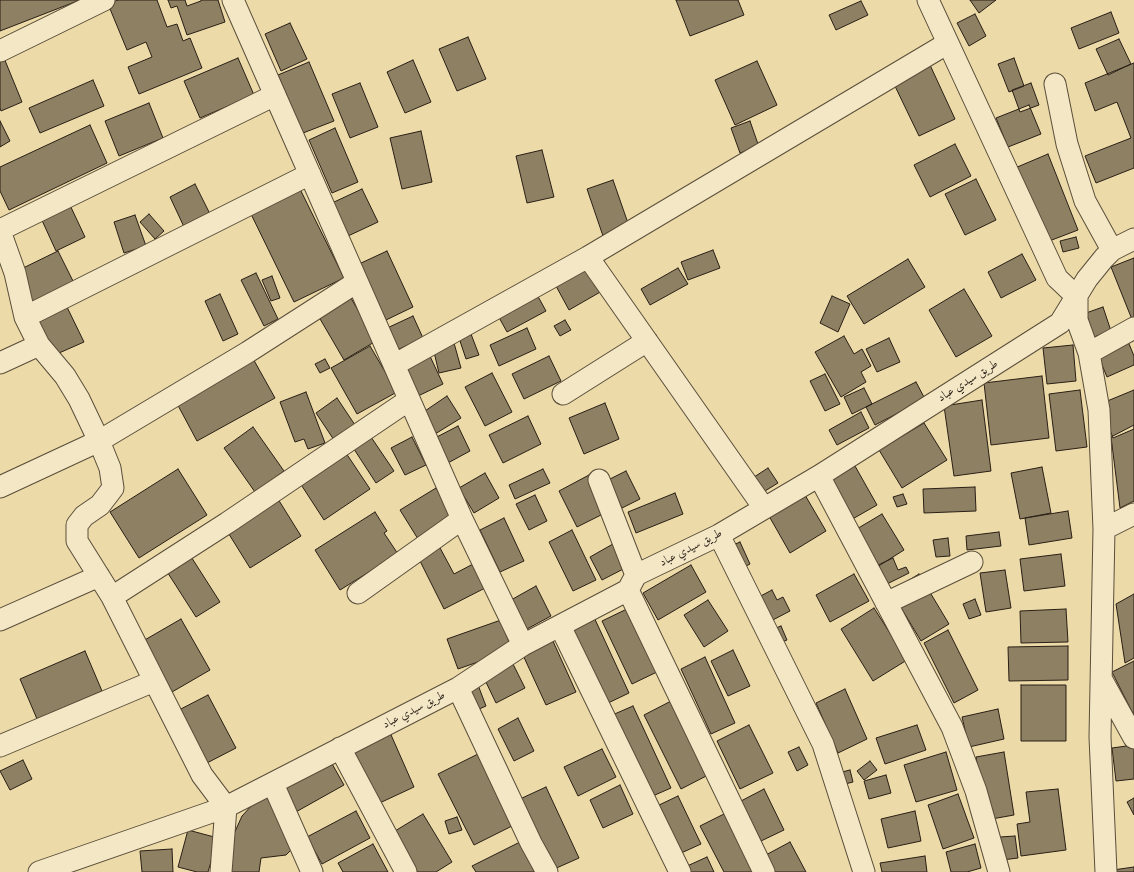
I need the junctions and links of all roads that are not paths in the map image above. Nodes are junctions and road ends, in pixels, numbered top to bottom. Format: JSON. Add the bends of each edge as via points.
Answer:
{"nodes":[{"id":1,"x":104,"y":0,"type":"edge"},
{"id":2,"x":233,"y":0,"type":"edge"},
{"id":3,"x":928,"y":0,"type":"edge"},
{"id":4,"x":948,"y":43,"type":"junction"},
{"id":5,"x":0,"y":51,"type":"edge"},
{"id":6,"x":1056,"y":84,"type":"dead end"},
{"id":7,"x":275,"y":95,"type":"junction"},
{"id":8,"x":310,"y":174,"type":"junction"},
{"id":9,"x":0,"y":231,"type":"edge"},
{"id":10,"x":1134,"y":239,"type":"edge"},
{"id":11,"x":1112,"y":250,"type":"junction"},
{"id":12,"x":588,"y":257,"type":"junction"},
{"id":13,"x":357,"y":282,"type":"junction"},
{"id":14,"x":1077,"y":297,"type":"junction"},
{"id":15,"x":25,"y":317,"type":"junction"},
{"id":16,"x":1134,"y":328,"type":"edge"},
{"id":17,"x":647,"y":341,"type":"junction"},
{"id":18,"x":39,"y":345,"type":"junction"},
{"id":19,"x":1089,"y":353,"type":"junction"},
{"id":20,"x":0,"y":363,"type":"edge"},
{"id":21,"x":394,"y":365,"type":"junction"},
{"id":22,"x":563,"y":394,"type":"dead end"},
{"id":23,"x":409,"y":400,"type":"junction"},
{"id":24,"x":99,"y":441,"type":"junction"},
{"id":25,"x":819,"y":476,"type":"junction"},
{"id":26,"x":599,"y":480,"type":"dead end"},
{"id":27,"x":0,"y":487,"type":"edge"},
{"id":28,"x":764,"y":508,"type":"junction"},
{"id":29,"x":1134,"y":514,"type":"edge"},
{"id":30,"x":462,"y":519,"type":"junction"},
{"id":31,"x":1104,"y":529,"type":"junction"},
{"id":32,"x":719,"y":535,"type":"junction"},
{"id":33,"x":972,"y":562,"type":"dead end"},
{"id":34,"x":98,"y":576,"type":"junction"},
{"id":35,"x":632,"y":583,"type":"junction"},
{"id":36,"x":358,"y":593,"type":"dead end"},
{"id":37,"x":112,"y":597,"type":"junction"},
{"id":38,"x":886,"y":603,"type":"junction"},
{"id":39,"x":0,"y":620,"type":"edge"},
{"id":40,"x":560,"y":626,"type":"junction"},
{"id":41,"x":523,"y":645,"type":"junction"},
{"id":42,"x":1101,"y":679,"type":"junction"},
{"id":43,"x":154,"y":681,"type":"junction"},
{"id":44,"x":458,"y":688,"type":"junction"},
{"id":45,"x":1134,"y":738,"type":"edge"},
{"id":46,"x":0,"y":746,"type":"edge"},
{"id":47,"x":340,"y":748,"type":"junction"},
{"id":48,"x":273,"y":784,"type":"junction"},
{"id":49,"x":226,"y":807,"type":"junction"},
{"id":50,"x":39,"y":872,"type":"edge"},
{"id":51,"x":221,"y":872,"type":"edge"},
{"id":52,"x":312,"y":872,"type":"edge"},
{"id":53,"x":406,"y":872,"type":"edge"},
{"id":54,"x":547,"y":872,"type":"edge"},
{"id":55,"x":680,"y":872,"type":"edge"},
{"id":56,"x":764,"y":872,"type":"edge"},
{"id":57,"x":864,"y":872,"type":"edge"},
{"id":58,"x":999,"y":872,"type":"edge"},
{"id":59,"x":1106,"y":872,"type":"edge"}],
"edges":[{"from":1,"to":5,"type":"street"},
{"from":2,"to":7,"type":"street"},
{"from":3,"to":4,"type":"street"},
{"from":4,"to":12,"type":"street"},
{"from":4,"to":14,"type":"street","via":[[1057,278]]},
{"from":6,"to":11,"type":"street","via":[[1067,144],[1085,201]]},
{"from":7,"to":8,"type":"street"},
{"from":7,"to":9,"type":"street"},
{"from":8,"to":13,"type":"street"},
{"from":8,"to":15,"type":"street"},
{"from":9,"to":15,"type":"street","via":[[15,273]]},
{"from":10,"to":11,"type":"street","name":"طريق سيدي عباد"},
{"from":11,"to":14,"type":"street","name":"طريق سيدي عباد","via":[[1087,279]]},
{"from":12,"to":17,"type":"street"},
{"from":12,"to":21,"type":"street"},
{"from":13,"to":21,"type":"street"},
{"from":13,"to":24,"type":"street","via":[[248,352]]},
{"from":14,"to":19,"type":"street","via":[[1077,320]]},
{"from":14,"to":25,"type":"street","name":"طريق سيدي عباد","via":[[1060,323]]},
{"from":15,"to":18,"type":"street"},
{"from":16,"to":19,"type":"street"},
{"from":17,"to":22,"type":"street"},
{"from":17,"to":28,"type":"street"},
{"from":18,"to":20,"type":"street"},
{"from":18,"to":24,"type":"street","via":[[65,376]]},
{"from":19,"to":31,"type":"street","via":[[1099,410]]},
{"from":21,"to":23,"type":"street"},
{"from":23,"to":30,"type":"street"},
{"from":23,"to":37,"type":"street"},
{"from":24,"to":27,"type":"street"},
{"from":24,"to":34,"type":"street","via":[[110,468],[113,488],[100,505],[84,516],[77,525],[77,541]]},
{"from":25,"to":28,"type":"street","name":"طريق سيدي عباد"},
{"from":25,"to":38,"type":"street"},
{"from":26,"to":35,"type":"street"},
{"from":28,"to":32,"type":"street","name":"طريق سيدي عباد"},
{"from":29,"to":31,"type":"street"},
{"from":30,"to":36,"type":"street"},
{"from":30,"to":41,"type":"street"},
{"from":31,"to":42,"type":"street"},
{"from":32,"to":35,"type":"street","name":"طريق سيدي عباد"},
{"from":32,"to":57,"type":"street","via":[[823,744]]},
{"from":33,"to":38,"type":"street"},
{"from":34,"to":37,"type":"street"},
{"from":34,"to":39,"type":"street"},
{"from":35,"to":40,"type":"street","name":"طريق سيدي عباد"},
{"from":35,"to":56,"type":"street"},
{"from":37,"to":43,"type":"street"},
{"from":38,"to":58,"type":"street","via":[[952,727],[976,791]]},
{"from":40,"to":41,"type":"street","name":"طريق سيدي عباد"},
{"from":40,"to":55,"type":"street"},
{"from":41,"to":44,"type":"street","name":"طريق سيدي عباد"},
{"from":42,"to":45,"type":"street"},
{"from":42,"to":59,"type":"street","via":[[1100,737]]},
{"from":43,"to":46,"type":"street"},
{"from":43,"to":49,"type":"street","via":[[202,775]]},
{"from":44,"to":47,"type":"street","name":"طريق سيدي عباد"},
{"from":44,"to":54,"type":"street"},
{"from":47,"to":48,"type":"street","name":"طريق سيدي عباد"},
{"from":47,"to":53,"type":"street"},
{"from":48,"to":49,"type":"street","name":"طريق سيدي عباد"},
{"from":48,"to":52,"type":"street"},
{"from":49,"to":50,"type":"street","name":"طريق سيدي عباد"},
{"from":49,"to":51,"type":"street"}]}
